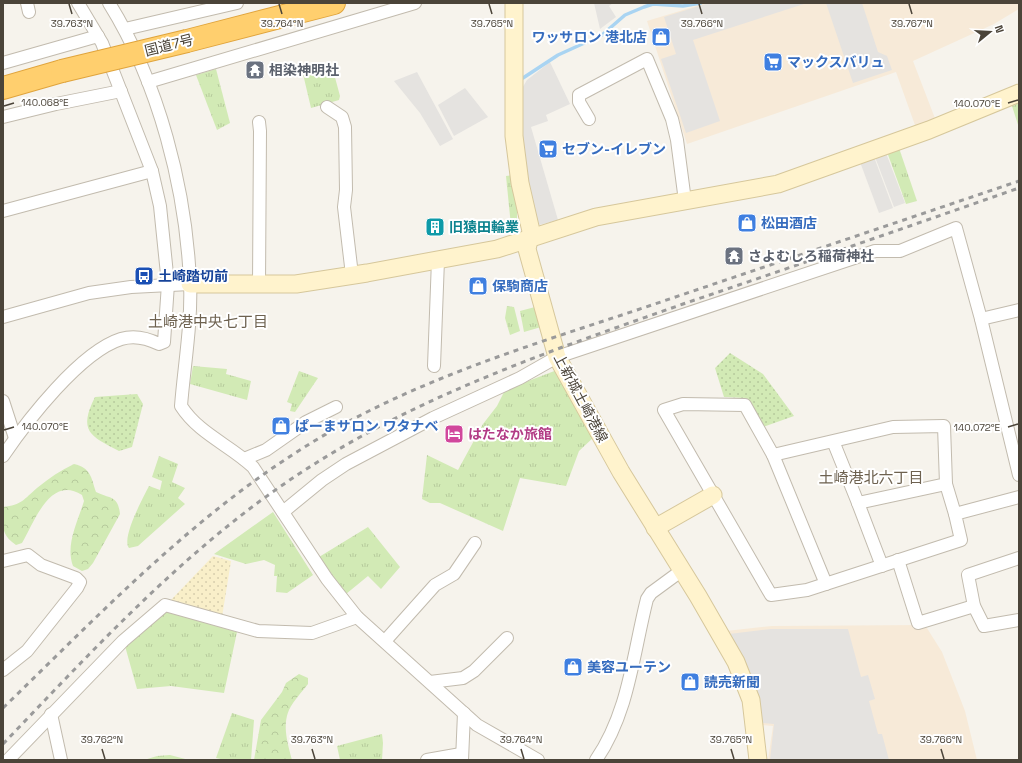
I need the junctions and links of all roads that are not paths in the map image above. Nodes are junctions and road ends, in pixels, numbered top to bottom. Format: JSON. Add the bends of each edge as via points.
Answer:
{"nodes":[{"id":1,"x":78,"y":3,"type":"edge"},
{"id":2,"x":109,"y":3,"type":"edge"},
{"id":3,"x":237,"y":3,"type":"edge"},
{"id":4,"x":334,"y":3,"type":"edge"},
{"id":5,"x":415,"y":3,"type":"edge"},
{"id":6,"x":514,"y":3,"type":"edge"},
{"id":7,"x":210,"y":6,"type":"edge"},
{"id":8,"x":125,"y":29,"type":"junction"},
{"id":9,"x":98,"y":36,"type":"junction"},
{"id":10,"x":3,"y":63,"type":"edge"},
{"id":11,"x":148,"y":82,"type":"junction"},
{"id":12,"x":3,"y":88,"type":"edge"},
{"id":13,"x":121,"y":91,"type":"junction"},
{"id":14,"x":1019,"y":93,"type":"edge"},
{"id":15,"x":327,"y":107,"type":"dead end"},
{"id":16,"x":3,"y":117,"type":"edge"},
{"id":17,"x":589,"y":119,"type":"dead end"},
{"id":18,"x":259,"y":122,"type":"dead end"},
{"id":19,"x":152,"y":171,"type":"junction"},
{"id":20,"x":685,"y":201,"type":"junction"},
{"id":21,"x":3,"y":211,"type":"edge"},
{"id":22,"x":529,"y":240,"type":"junction"},
{"id":23,"x":438,"y":260,"type":"junction"},
{"id":24,"x":352,"y":275,"type":"junction"},
{"id":25,"x":168,"y":284,"type":"junction"},
{"id":26,"x":190,"y":284,"type":"junction"},
{"id":27,"x":259,"y":284,"type":"junction"},
{"id":28,"x":1019,"y":310,"type":"edge"},
{"id":29,"x":3,"y":317,"type":"edge"},
{"id":30,"x":981,"y":319,"type":"junction"},
{"id":31,"x":557,"y":357,"type":"junction"},
{"id":32,"x":434,"y":366,"type":"dead end"},
{"id":33,"x":3,"y":401,"type":"edge"},
{"id":34,"x":336,"y":407,"type":"dead end"},
{"id":35,"x":15,"y":438,"type":"junction"},
{"id":36,"x":833,"y":441,"type":"junction"},
{"id":37,"x":773,"y":455,"type":"junction"},
{"id":38,"x":3,"y":456,"type":"edge"},
{"id":39,"x":244,"y":459,"type":"junction"},
{"id":40,"x":1019,"y":475,"type":"edge"},
{"id":41,"x":946,"y":484,"type":"junction"},
{"id":42,"x":713,"y":496,"type":"junction"},
{"id":43,"x":1019,"y":497,"type":"edge"},
{"id":44,"x":858,"y":503,"type":"junction"},
{"id":45,"x":283,"y":512,"type":"junction"},
{"id":46,"x":955,"y":514,"type":"junction"},
{"id":47,"x":655,"y":528,"type":"junction"},
{"id":48,"x":474,"y":544,"type":"dead end"},
{"id":49,"x":1019,"y":558,"type":"edge"},
{"id":50,"x":898,"y":560,"type":"junction"},
{"id":51,"x":3,"y":561,"type":"edge"},
{"id":52,"x":882,"y":566,"type":"junction"},
{"id":53,"x":681,"y":571,"type":"junction"},
{"id":54,"x":826,"y":584,"type":"junction"},
{"id":55,"x":974,"y":606,"type":"junction"},
{"id":56,"x":357,"y":617,"type":"junction"},
{"id":57,"x":1019,"y":620,"type":"edge"},
{"id":58,"x":507,"y":638,"type":"dead end"},
{"id":59,"x":385,"y":641,"type":"junction"},
{"id":60,"x":3,"y":670,"type":"edge"},
{"id":61,"x":430,"y":682,"type":"junction"},
{"id":62,"x":464,"y":713,"type":"junction"},
{"id":63,"x":52,"y":714,"type":"junction"},
{"id":64,"x":461,"y":757,"type":"edge"},
{"id":65,"x":532,"y":759,"type":"edge"},
{"id":66,"x":8,"y":760,"type":"edge"},
{"id":67,"x":61,"y":760,"type":"edge"},
{"id":68,"x":427,"y":760,"type":"edge"},
{"id":69,"x":596,"y":760,"type":"edge"},
{"id":70,"x":758,"y":760,"type":"edge"}],
"edges":[{"from":1,"to":9,"type":"street"},
{"from":2,"to":8,"type":"street"},
{"from":3,"to":7,"type":"street"},
{"from":4,"to":12,"type":"highway","name":"国道7号","bridge":true},
{"from":5,"to":11,"type":"street"},
{"from":6,"to":22,"type":"street","name":"上新城土崎港線","via":[[514,136],[520,183],[531,231]]},
{"from":7,"to":8,"type":"street"},
{"from":8,"to":11,"type":"street"},
{"from":9,"to":10,"type":"street"},
{"from":9,"to":13,"type":"street"},
{"from":11,"to":26,"type":"street","via":[[174,163],[182,208]]},
{"from":13,"to":16,"type":"street"},
{"from":13,"to":19,"type":"street"},
{"from":14,"to":20,"type":"street","via":[[929,130],[778,184]]},
{"from":15,"to":24,"type":"street","via":[[342,117],[345,127],[344,207]]},
{"from":17,"to":20,"type":"street","via":[[579,102],[579,95],[647,59],[672,119]]},
{"from":18,"to":27,"type":"street"},
{"from":19,"to":21,"type":"street"},
{"from":19,"to":25,"type":"street","via":[[160,206]]},
{"from":20,"to":22,"type":"street","via":[[596,218]]},
{"from":22,"to":23,"type":"street"},
{"from":22,"to":31,"type":"street","name":"上新城土崎港線","via":[[527,249]]},
{"from":23,"to":24,"type":"street"},
{"from":23,"to":32,"type":"street"},
{"from":24,"to":27,"type":"street","via":[[296,284]]},
{"from":25,"to":26,"type":"street"},
{"from":25,"to":29,"type":"street","via":[[89,293]]},
{"from":25,"to":35,"type":"street","via":[[164,342],[159,344],[144,337],[122,339],[103,348],[57,386]]},
{"from":26,"to":27,"type":"street"},
{"from":26,"to":39,"type":"street","via":[[181,406],[205,432]]},
{"from":28,"to":30,"type":"street"},
{"from":30,"to":31,"type":"street","via":[[956,228],[900,251],[875,251]]},
{"from":30,"to":40,"type":"street"},
{"from":31,"to":45,"type":"street","via":[[346,464]]},
{"from":31,"to":47,"type":"street","name":"上新城土崎港線"},
{"from":33,"to":35,"type":"street"},
{"from":34,"to":39,"type":"street","via":[[306,422],[266,450]]},
{"from":35,"to":38,"type":"street"},
{"from":36,"to":37,"type":"street"},
{"from":36,"to":41,"type":"street","via":[[893,427],[944,426]]},
{"from":36,"to":44,"type":"street"},
{"from":37,"to":42,"type":"street","via":[[744,405],[683,404],[664,410]]},
{"from":37,"to":54,"type":"street"},
{"from":39,"to":45,"type":"street","via":[[253,467]]},
{"from":41,"to":44,"type":"street"},
{"from":41,"to":46,"type":"street"},
{"from":42,"to":47,"type":"street"},
{"from":42,"to":54,"type":"street","via":[[771,595],[807,590]]},
{"from":43,"to":46,"type":"street"},
{"from":44,"to":52,"type":"street"},
{"from":45,"to":56,"type":"street","via":[[327,578]]},
{"from":46,"to":50,"type":"street","via":[[961,540]]},
{"from":47,"to":53,"type":"street","name":"上新城土崎港線"},
{"from":48,"to":59,"type":"street","via":[[454,574],[435,585]]},
{"from":49,"to":55,"type":"street","via":[[968,575]]},
{"from":50,"to":52,"type":"street"},
{"from":50,"to":55,"type":"street","via":[[918,622]]},
{"from":51,"to":60,"type":"street","via":[[28,555],[80,582],[27,650]]},
{"from":52,"to":54,"type":"street"},
{"from":53,"to":69,"type":"street","via":[[651,593],[647,599],[620,715]]},
{"from":53,"to":70,"type":"street","name":"上新城土崎港線","via":[[736,662],[751,700]]},
{"from":55,"to":57,"type":"street","via":[[984,626]]},
{"from":56,"to":59,"type":"street"},
{"from":56,"to":63,"type":"street","via":[[312,633],[258,631],[165,605],[123,641]]},
{"from":58,"to":61,"type":"street","via":[[474,671],[463,678]]},
{"from":59,"to":61,"type":"street"},
{"from":61,"to":62,"type":"street"},
{"from":62,"to":64,"type":"street"},
{"from":62,"to":65,"type":"street","via":[[477,726]]},
{"from":63,"to":66,"type":"street"},
{"from":63,"to":67,"type":"street"},
{"from":64,"to":68,"type":"street"}]}
